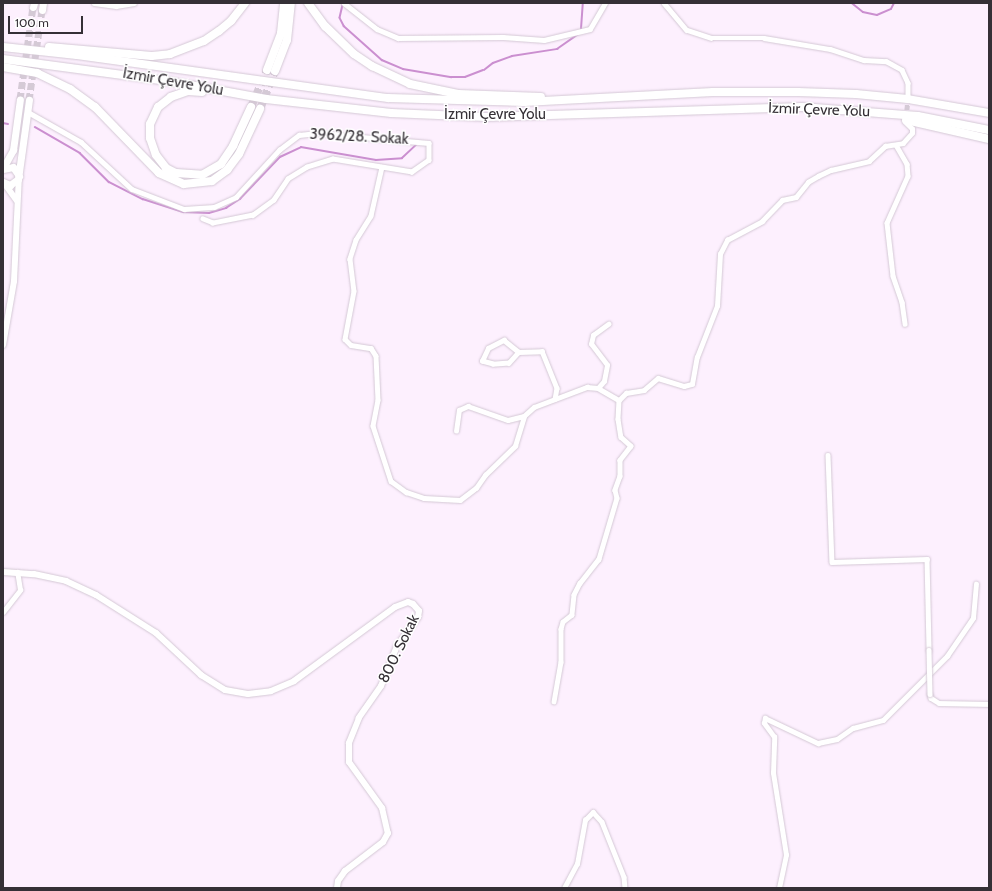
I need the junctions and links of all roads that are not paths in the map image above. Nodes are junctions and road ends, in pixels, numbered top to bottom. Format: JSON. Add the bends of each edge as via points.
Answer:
{"nodes":[{"id":1,"x":94,"y":3,"type":"edge"},
{"id":2,"x":134,"y":3,"type":"edge"},
{"id":3,"x":245,"y":3,"type":"edge"},
{"id":4,"x":284,"y":3,"type":"edge"},
{"id":5,"x":291,"y":3,"type":"edge"},
{"id":6,"x":308,"y":3,"type":"edge"},
{"id":7,"x":605,"y":3,"type":"edge"},
{"id":8,"x":664,"y":3,"type":"edge"},
{"id":9,"x":345,"y":5,"type":"edge"},
{"id":10,"x":3,"y":47,"type":"edge"},
{"id":11,"x":14,"y":48,"type":"junction"},
{"id":12,"x":3,"y":59,"type":"edge"},
{"id":13,"x":3,"y":67,"type":"edge"},
{"id":14,"x":908,"y":96,"type":"tunnel mouth"},
{"id":15,"x":610,"y":98,"type":"junction"},
{"id":16,"x":20,"y":99,"type":"tunnel mouth"},
{"id":17,"x":266,"y":99,"type":"junction"},
{"id":18,"x":29,"y":100,"type":"tunnel mouth"},
{"id":19,"x":251,"y":107,"type":"tunnel mouth"},
{"id":20,"x":260,"y":109,"type":"tunnel mouth"},
{"id":21,"x":858,"y":111,"type":"junction"},
{"id":22,"x":28,"y":112,"type":"junction"},
{"id":23,"x":989,"y":113,"type":"edge"},
{"id":24,"x":905,"y":122,"type":"tunnel mouth"},
{"id":25,"x":989,"y":130,"type":"edge"},
{"id":26,"x":989,"y":139,"type":"edge"},
{"id":27,"x":896,"y":145,"type":"junction"},
{"id":28,"x":382,"y":167,"type":"junction"},
{"id":29,"x":3,"y":168,"type":"edge"},
{"id":30,"x":19,"y":176,"type":"junction"},
{"id":31,"x":3,"y":183,"type":"edge"},
{"id":32,"x":19,"y":204,"type":"junction"},
{"id":33,"x":203,"y":219,"type":"dead end"},
{"id":34,"x":608,"y":324,"type":"dead end"},
{"id":35,"x":905,"y":324,"type":"dead end"},
{"id":36,"x":3,"y":345,"type":"edge"},
{"id":37,"x":519,"y":352,"type":"junction"},
{"id":38,"x":598,"y":388,"type":"junction"},
{"id":39,"x":555,"y":399,"type":"junction"},
{"id":40,"x":619,"y":400,"type":"junction"},
{"id":41,"x":524,"y":416,"type":"junction"},
{"id":42,"x":456,"y":430,"type":"dead end"},
{"id":43,"x":828,"y":455,"type":"dead end"},
{"id":44,"x":3,"y":572,"type":"edge"},
{"id":45,"x":18,"y":572,"type":"junction"},
{"id":46,"x":976,"y":584,"type":"dead end"},
{"id":47,"x":3,"y":612,"type":"edge"},
{"id":48,"x":554,"y":701,"type":"dead end"},
{"id":49,"x":989,"y":704,"type":"edge"},
{"id":50,"x":337,"y":888,"type":"edge"},
{"id":51,"x":564,"y":888,"type":"edge"},
{"id":52,"x":625,"y":888,"type":"edge"},
{"id":53,"x":779,"y":888,"type":"edge"}],
"edges":[{"from":1,"to":2,"type":"street","via":[[116,6]]},
{"from":3,"to":11,"type":"highway","via":[[219,31],[199,44],[170,54],[152,56],[70,47]]},
{"from":4,"to":5,"type":"highway","via":[[281,32],[271,70],[288,40]]},
{"from":6,"to":15,"type":"highway","via":[[325,26],[354,54],[372,66],[410,84],[458,94]]},
{"from":7,"to":9,"type":"street","via":[[590,29],[544,40],[503,37],[398,38],[377,29]]},
{"from":8,"to":14,"type":"street","via":[[687,30],[712,38],[764,38],[830,49],[864,60],[886,61],[902,70],[908,83]]},
{"from":10,"to":11,"type":"highway","name":"İzmir Çevre Yolu"},
{"from":11,"to":15,"type":"highway","name":"İzmir Çevre Yolu","via":[[388,98],[511,102]]},
{"from":12,"to":17,"type":"highway","name":"İzmir Çevre Yolu","via":[[168,80]]},
{"from":13,"to":20,"type":"highway","via":[[37,73],[70,89],[95,107],[160,174],[184,184],[212,181],[227,170],[239,154]]},
{"from":15,"to":23,"type":"highway","name":"İzmir Çevre Yolu","via":[[713,92],[856,94],[908,99]]},
{"from":16,"to":29,"type":"main road","via":[[13,150]]},
{"from":17,"to":19,"type":"highway","via":[[194,91],[171,97],[158,107],[150,124],[150,138],[156,155],[166,168],[176,173],[188,176],[209,173],[228,155]]},
{"from":17,"to":21,"type":"highway","name":"İzmir Çevre Yolu","via":[[444,116],[802,107]]},
{"from":18,"to":22,"type":"main road"},
{"from":21,"to":25,"type":"highway","name":"İzmir Çevre Yolu","via":[[918,116]]},
{"from":21,"to":26,"type":"highway","via":[[916,121]]},
{"from":22,"to":28,"type":"street","name":"3962/28. Sokak","via":[[81,142],[132,188],[184,209],[214,207],[236,197],[279,150],[299,135],[317,133],[429,142],[429,160],[420,169],[412,172]]},
{"from":22,"to":30,"type":"main road"},
{"from":24,"to":27,"type":"street","via":[[912,133],[903,144]]},
{"from":27,"to":35,"type":"street","via":[[907,164],[908,176],[887,223],[893,276],[902,302]]},
{"from":27,"to":40,"type":"street","via":[[885,146],[868,161],[831,170],[808,182],[796,197],[782,200],[762,221],[727,240],[720,254],[716,306],[697,357],[692,384],[684,386],[658,378],[644,390],[626,393]]},
{"from":28,"to":33,"type":"street","name":"3962/28. Sokak","via":[[333,159],[324,161],[307,167],[288,179],[274,200],[253,215],[213,222]]},
{"from":28,"to":41,"type":"street","via":[[371,216],[356,240],[350,259],[354,291],[345,339],[351,345],[371,348],[376,356],[378,400],[373,426],[389,477],[406,492],[424,498],[454,501],[466,498],[515,446]]},
{"from":29,"to":30,"type":"main road","via":[[13,167]]},
{"from":30,"to":31,"type":"main road","via":[[12,184]]},
{"from":30,"to":32,"type":"main road"},
{"from":31,"to":32,"type":"main road"},
{"from":32,"to":36,"type":"main road","via":[[14,281]]},
{"from":34,"to":38,"type":"street","via":[[593,335],[591,344],[607,365],[604,381]]},
{"from":37,"to":37,"type":"street","via":[[504,340],[488,348],[482,361],[493,364],[509,363]]},
{"from":37,"to":39,"type":"street","via":[[533,350],[545,354],[557,388]]},
{"from":38,"to":39,"type":"street","via":[[587,387]]},
{"from":38,"to":40,"type":"street"},
{"from":39,"to":41,"type":"street","via":[[543,402]]},
{"from":40,"to":48,"type":"street","via":[[618,419],[621,436],[632,446],[620,460],[620,476],[615,490],[617,498],[599,559],[580,583],[574,595],[572,615],[563,622],[561,662]]},
{"from":41,"to":42,"type":"street","via":[[508,420],[468,406],[459,410]]},
{"from":43,"to":49,"type":"street","bridge":true,"via":[[832,562],[927,559],[930,698],[939,703]]},
{"from":44,"to":45,"type":"main road"},
{"from":45,"to":47,"type":"street","via":[[20,590]]},
{"from":45,"to":50,"type":"main road","name":"800. Sokak","via":[[66,581],[96,595],[156,633],[201,675],[225,690],[248,694],[271,691],[294,681],[400,604],[408,602],[417,607],[418,617],[397,646],[381,686],[359,718],[350,743],[349,762],[382,808],[388,833],[383,842],[345,871],[338,881]]},
{"from":46,"to":53,"type":"street","via":[[973,618],[947,656],[882,720],[853,728],[837,739],[818,743],[765,718],[764,723],[774,737],[772,773],[786,855]]},
{"from":51,"to":52,"type":"street","via":[[577,864],[585,820],[593,812],[602,822],[624,877]]}]}
